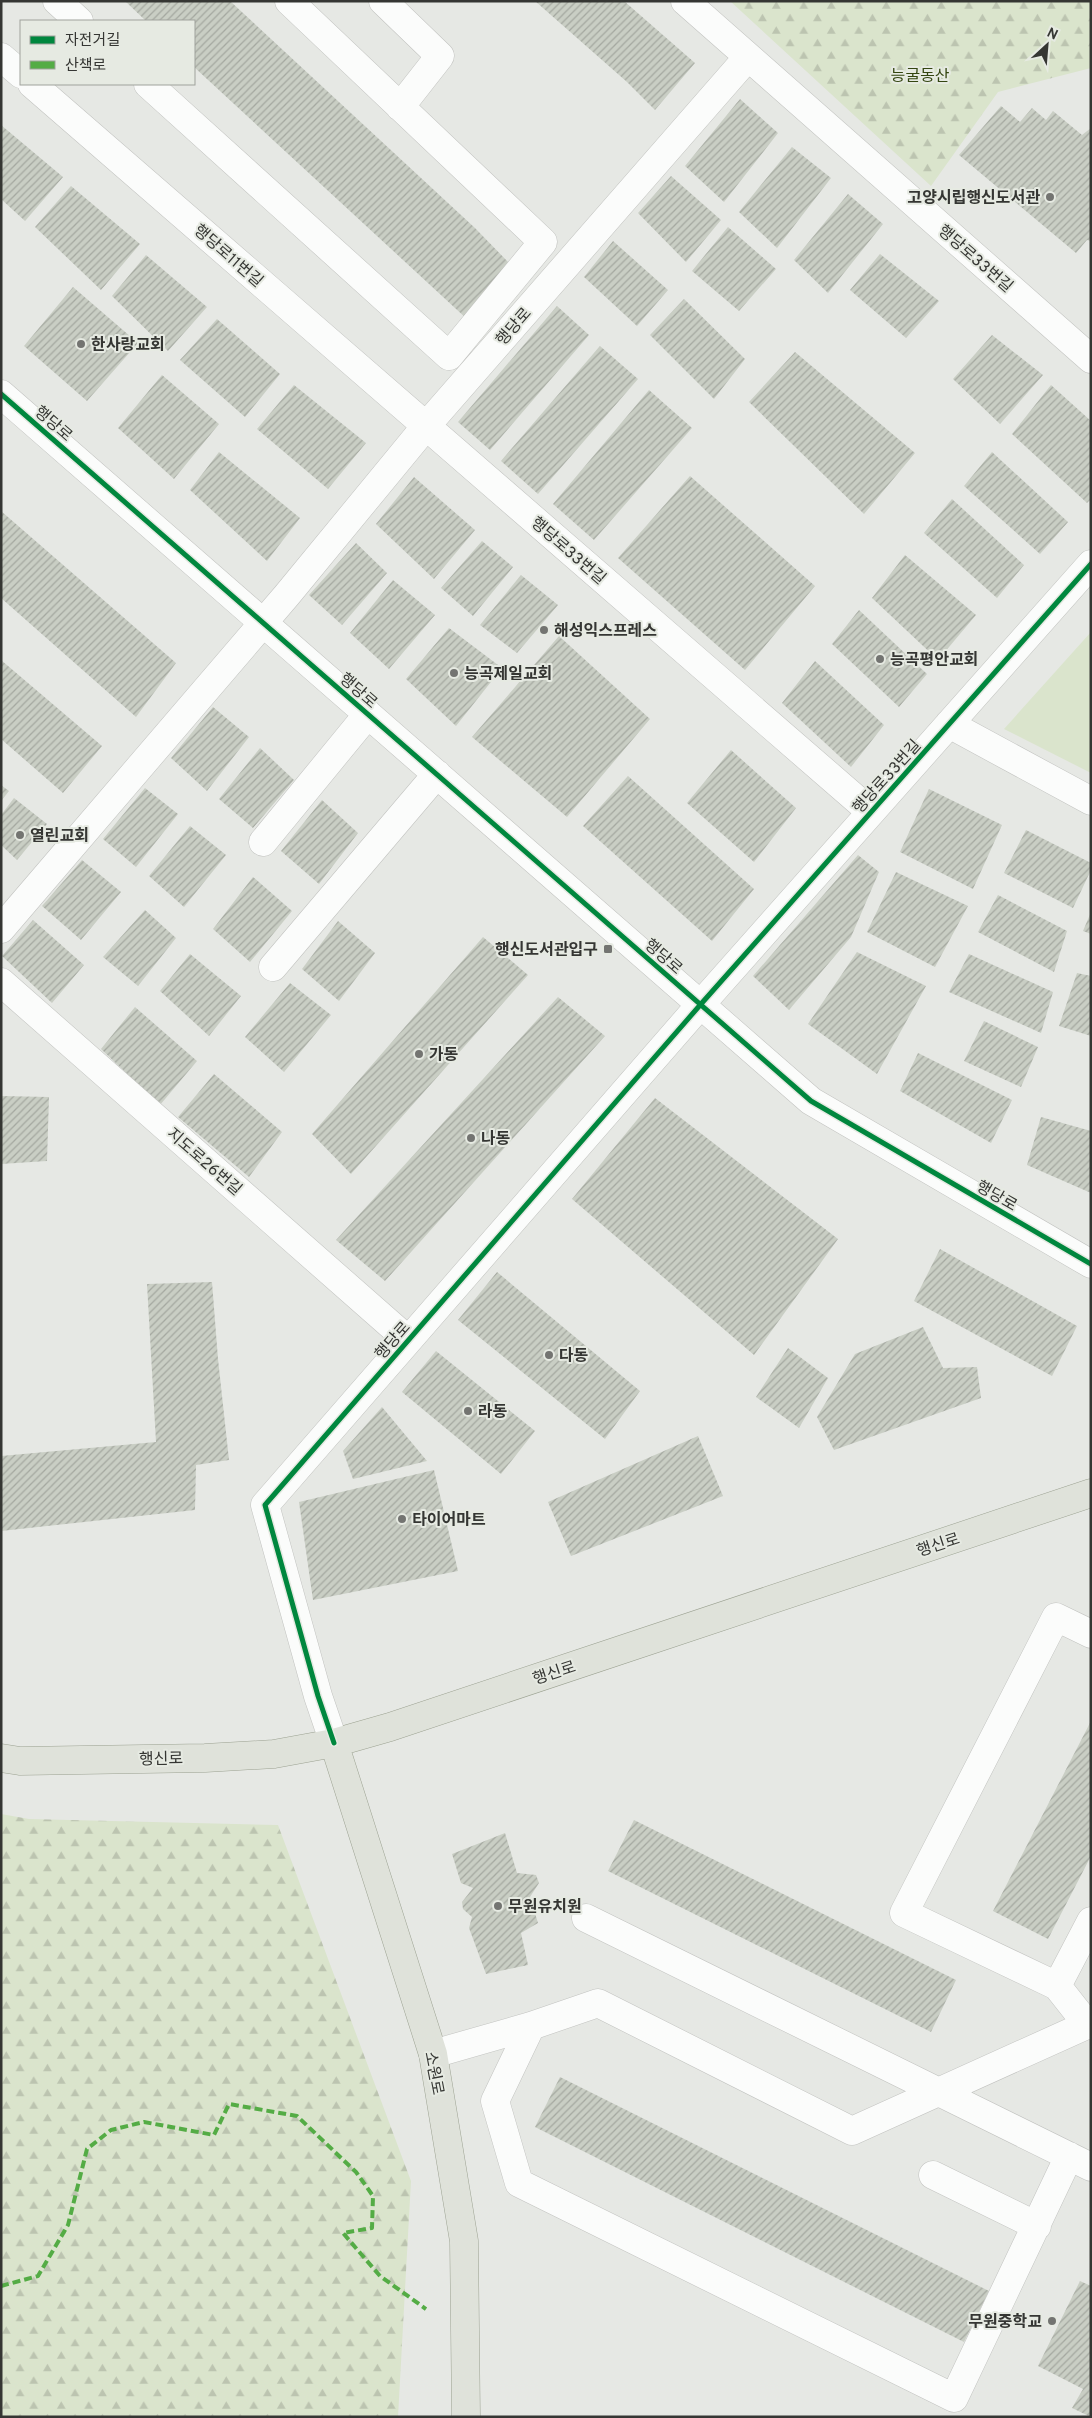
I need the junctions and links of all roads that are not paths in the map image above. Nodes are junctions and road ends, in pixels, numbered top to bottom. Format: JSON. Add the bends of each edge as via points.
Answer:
{"nodes":[{"id":1,"x":57,"y":1,"type":"edge"},
{"id":2,"x":289,"y":1,"type":"edge"},
{"id":3,"x":383,"y":1,"type":"edge"},
{"id":4,"x":685,"y":1,"type":"edge"},
{"id":5,"x":78,"y":20,"type":"edge"},
{"id":6,"x":1,"y":57,"type":"edge"},
{"id":7,"x":748,"y":57,"type":"junction"},
{"id":8,"x":20,"y":73,"type":"edge"},
{"id":9,"x":33,"y":85,"type":"edge"},
{"id":10,"x":149,"y":85,"type":"edge"},
{"id":11,"x":400,"y":107,"type":"junction"},
{"id":12,"x":1091,"y":359,"type":"edge"},
{"id":13,"x":1,"y":394,"type":"edge"},
{"id":14,"x":426,"y":426,"type":"junction"},
{"id":15,"x":1091,"y":564,"type":"edge"},
{"id":16,"x":264,"y":623,"type":"junction"},
{"id":17,"x":368,"y":714,"type":"junction"},
{"id":18,"x":949,"y":724,"type":"junction"},
{"id":19,"x":437,"y":774,"type":"junction"},
{"id":20,"x":1091,"y":801,"type":"edge"},
{"id":21,"x":871,"y":812,"type":"junction"},
{"id":22,"x":262,"y":842,"type":"dead end"},
{"id":23,"x":1,"y":929,"type":"edge"},
{"id":24,"x":274,"y":967,"type":"dead end"},
{"id":25,"x":1,"y":982,"type":"edge"},
{"id":26,"x":701,"y":1004,"type":"junction"},
{"id":27,"x":1091,"y":1264,"type":"edge"},
{"id":28,"x":408,"y":1340,"type":"junction"},
{"id":29,"x":1091,"y":1494,"type":"edge"},
{"id":30,"x":1091,"y":1634,"type":"edge"},
{"id":31,"x":334,"y":1743,"type":"junction"},
{"id":32,"x":1,"y":1758,"type":"edge"},
{"id":33,"x":586,"y":1918,"type":"dead end"},
{"id":34,"x":1091,"y":1921,"type":"edge"},
{"id":35,"x":1057,"y":1986,"type":"junction"},
{"id":36,"x":1089,"y":2024,"type":"edge"},
{"id":37,"x":531,"y":2026,"type":"junction"},
{"id":38,"x":433,"y":2054,"type":"junction"},
{"id":39,"x":938,"y":2092,"type":"junction"},
{"id":40,"x":1080,"y":2161,"type":"edge"},
{"id":41,"x":933,"y":2175,"type":"dead end"},
{"id":42,"x":1037,"y":2226,"type":"junction"},
{"id":43,"x":466,"y":2417,"type":"edge"}],
"edges":[{"from":1,"to":5,"type":"street"},
{"from":2,"to":11,"type":"street"},
{"from":3,"to":11,"type":"street","via":[[440,56]]},
{"from":4,"to":7,"type":"street","name":"행당로33번길"},
{"from":6,"to":8,"type":"street"},
{"from":7,"to":12,"type":"street","name":"행당로33번길"},
{"from":7,"to":14,"type":"street","name":"행당로"},
{"from":9,"to":14,"type":"street","name":"행당로11번길"},
{"from":10,"to":11,"type":"street","via":[[449,356],[543,242]]},
{"from":13,"to":16,"type":"street","name":"행당로"},
{"from":14,"to":16,"type":"street","name":"행당로"},
{"from":14,"to":21,"type":"street","name":"행당로33번길"},
{"from":15,"to":18,"type":"street","name":"행당로33번길"},
{"from":16,"to":17,"type":"street","name":"행당로"},
{"from":16,"to":23,"type":"street","name":"행당로"},
{"from":17,"to":19,"type":"street","name":"행당로"},
{"from":17,"to":22,"type":"street"},
{"from":18,"to":20,"type":"street"},
{"from":18,"to":21,"type":"street","name":"행당로33번길"},
{"from":19,"to":24,"type":"street"},
{"from":19,"to":26,"type":"street","name":"행당로"},
{"from":21,"to":26,"type":"street","name":"행당로33번길"},
{"from":25,"to":28,"type":"street","name":"지도로26번길"},
{"from":26,"to":27,"type":"street","name":"행당로","via":[[811,1101]]},
{"from":26,"to":28,"type":"street","name":"행당로"},
{"from":28,"to":31,"type":"street","name":"행당로","via":[[265,1505]]},
{"from":29,"to":31,"type":"main road","name":"행신로","via":[[409,1721]]},
{"from":30,"to":35,"type":"street","via":[[1056,1617],[904,1913]]},
{"from":31,"to":32,"type":"main road","name":"행신로","via":[[274,1754],[205,1758],[20,1761]]},
{"from":31,"to":38,"type":"main road","name":"소원로"},
{"from":33,"to":39,"type":"street"},
{"from":34,"to":35,"type":"street"},
{"from":35,"to":36,"type":"street"},
{"from":36,"to":39,"type":"street"},
{"from":37,"to":38,"type":"street"},
{"from":37,"to":39,"type":"street","via":[[598,2003],[852,2131]]},
{"from":37,"to":42,"type":"street","via":[[495,2100],[520,2183],[954,2398]]},
{"from":38,"to":43,"type":"main road","name":"소원로","via":[[464,2241]]},
{"from":39,"to":40,"type":"street"},
{"from":40,"to":42,"type":"street"},
{"from":41,"to":42,"type":"street"}]}
